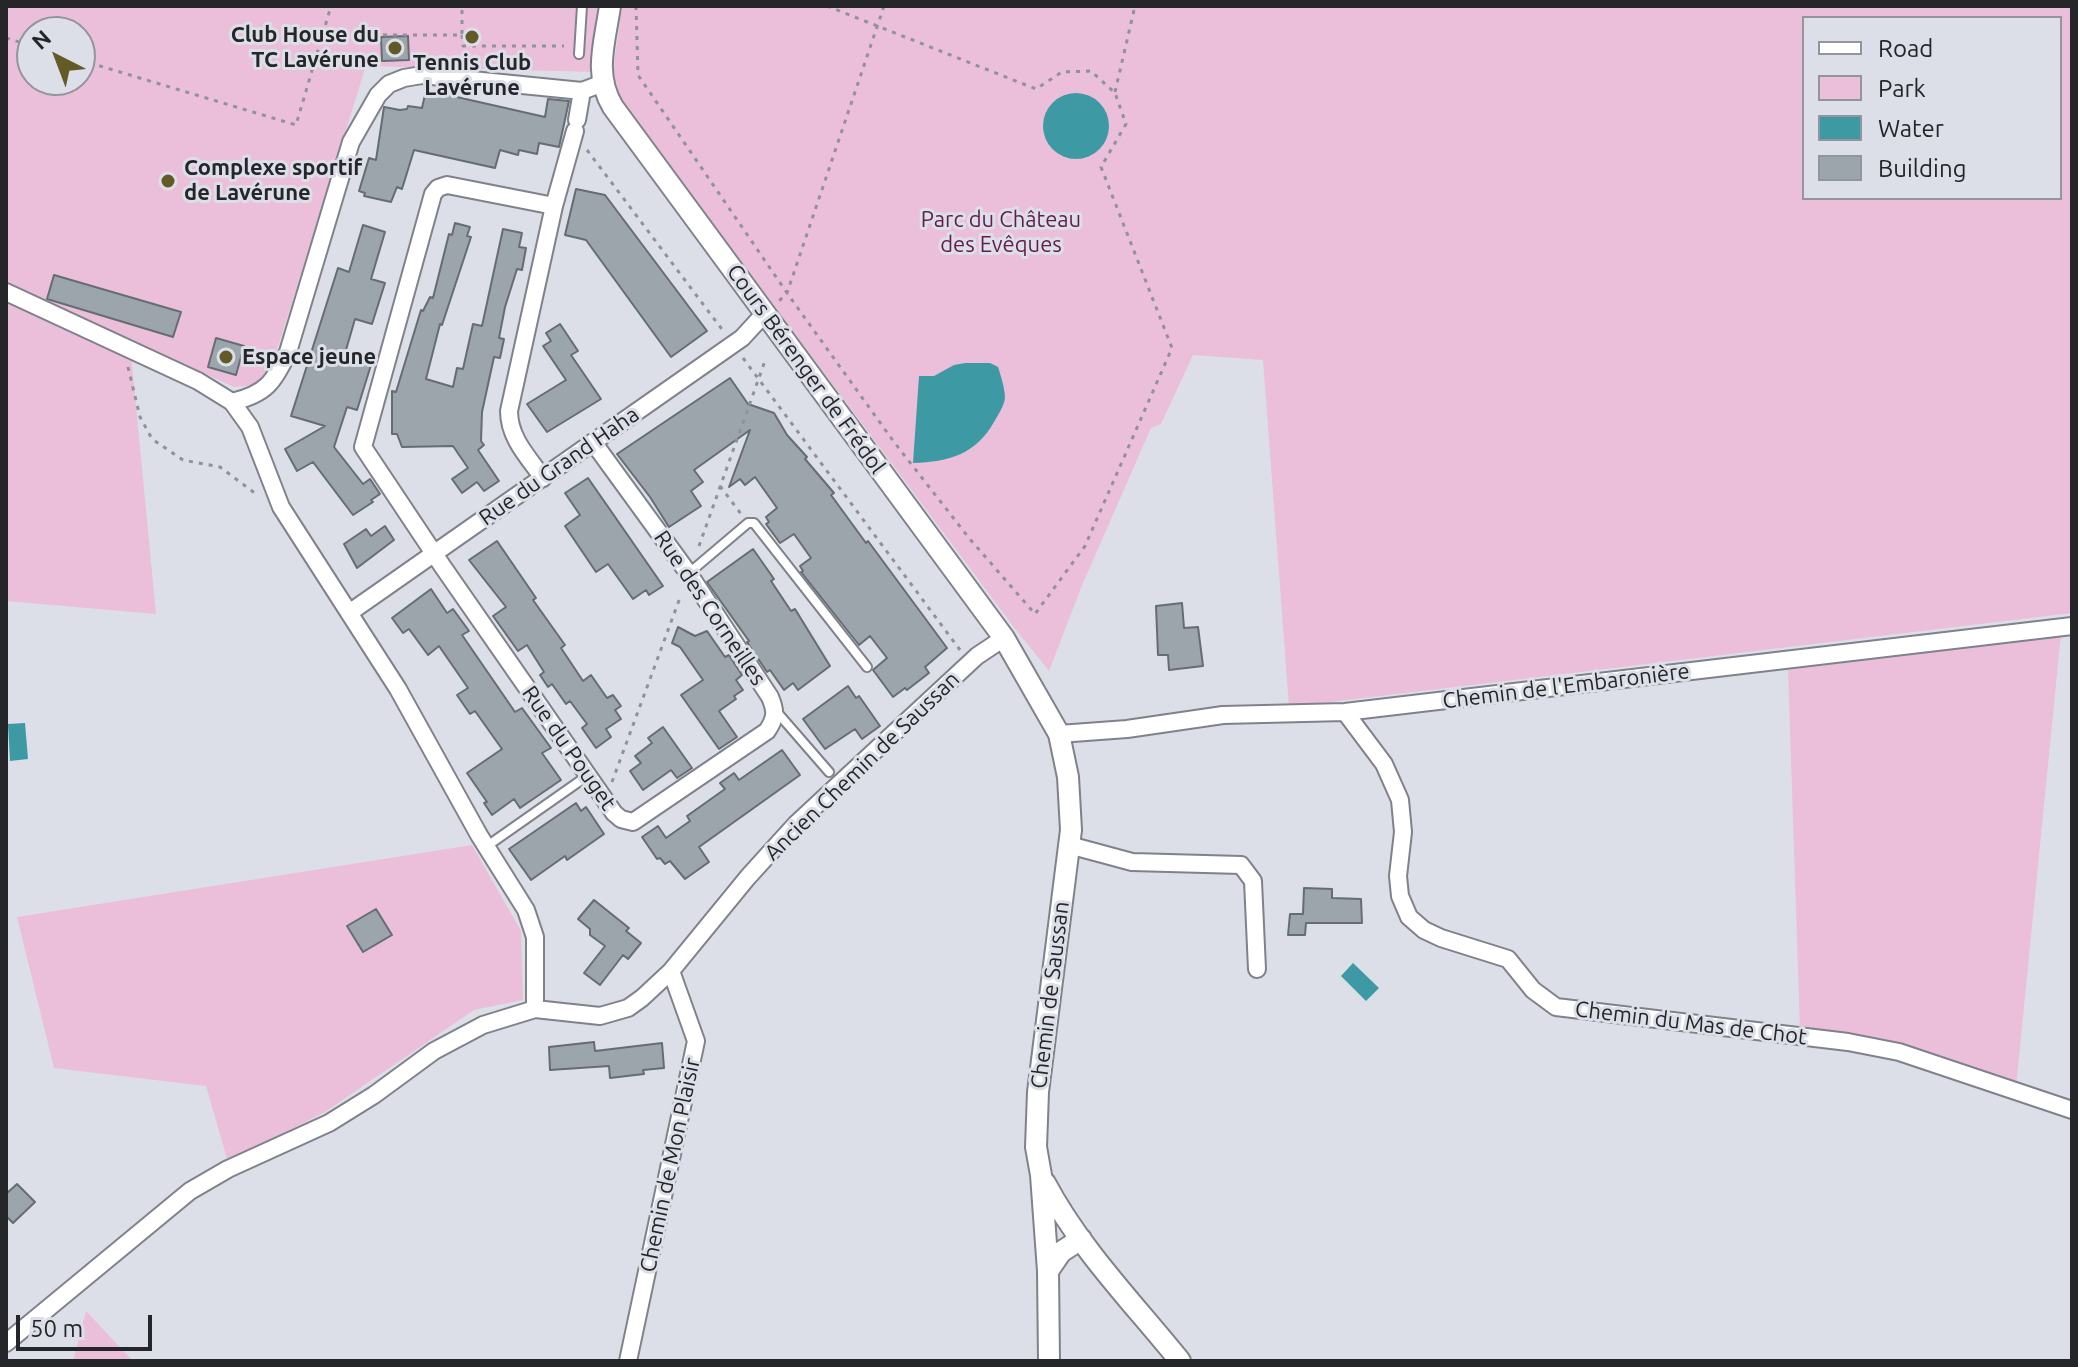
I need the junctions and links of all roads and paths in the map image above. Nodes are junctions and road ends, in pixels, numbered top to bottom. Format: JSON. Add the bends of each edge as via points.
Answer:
{"nodes":[{"id":1,"x":331,"y":6,"type":"edge"},
{"id":2,"x":462,"y":6,"type":"edge"},
{"id":3,"x":582,"y":6,"type":"edge"},
{"id":4,"x":610,"y":6,"type":"edge"},
{"id":5,"x":636,"y":6,"type":"edge"},
{"id":6,"x":827,"y":6,"type":"edge"},
{"id":7,"x":884,"y":6,"type":"edge"},
{"id":8,"x":1135,"y":6,"type":"edge"},
{"id":9,"x":877,"y":27,"type":"junction"},
{"id":10,"x":383,"y":35,"type":"dead end"},
{"id":11,"x":462,"y":35,"type":"junction"},
{"id":12,"x":564,"y":46,"type":"dead end"},
{"id":13,"x":579,"y":54,"type":"dead end"},
{"id":14,"x":96,"y":65,"type":"edge"},
{"id":15,"x":603,"y":83,"type":"junction"},
{"id":16,"x":582,"y":91,"type":"junction"},
{"id":17,"x":1115,"y":93,"type":"junction"},
{"id":18,"x":576,"y":126,"type":"junction"},
{"id":19,"x":554,"y":206,"type":"junction"},
{"id":20,"x":6,"y":292,"type":"edge"},
{"id":21,"x":787,"y":293,"type":"junction"},
{"id":22,"x":765,"y":313,"type":"junction"},
{"id":23,"x":733,"y":344,"type":"junction"},
{"id":24,"x":127,"y":362,"type":"dead end"},
{"id":25,"x":232,"y":402,"type":"junction"},
{"id":26,"x":593,"y":442,"type":"junction"},
{"id":27,"x":543,"y":478,"type":"junction"},
{"id":28,"x":720,"y":486,"type":"dead end"},
{"id":29,"x":278,"y":500,"type":"junction"},
{"id":30,"x":748,"y":523,"type":"junction"},
{"id":31,"x":434,"y":553,"type":"junction"},
{"id":32,"x":689,"y":574,"type":"junction"},
{"id":33,"x":349,"y":613,"type":"junction"},
{"id":34,"x":2072,"y":626,"type":"edge"},
{"id":35,"x":1004,"y":638,"type":"junction"},
{"id":36,"x":974,"y":659,"type":"junction"},
{"id":37,"x":867,"y":667,"type":"dead end"},
{"id":38,"x":776,"y":710,"type":"junction"},
{"id":39,"x":1345,"y":712,"type":"junction"},
{"id":40,"x":1055,"y":728,"type":"junction"},
{"id":41,"x":829,"y":772,"type":"dead end"},
{"id":42,"x":587,"y":776,"type":"junction"},
{"id":43,"x":490,"y":844,"type":"dead end"},
{"id":44,"x":1069,"y":845,"type":"junction"},
{"id":45,"x":1257,"y":969,"type":"dead end"},
{"id":46,"x":671,"y":971,"type":"junction"},
{"id":47,"x":535,"y":1009,"type":"junction"},
{"id":48,"x":2072,"y":1110,"type":"edge"},
{"id":49,"x":1041,"y":1175,"type":"junction"},
{"id":50,"x":1081,"y":1239,"type":"junction"},
{"id":51,"x":1048,"y":1271,"type":"junction"},
{"id":52,"x":6,"y":1343,"type":"edge"},
{"id":53,"x":628,"y":1361,"type":"edge"},
{"id":54,"x":1049,"y":1361,"type":"edge"},
{"id":55,"x":1180,"y":1361,"type":"edge"}],
"edges":[{"from":1,"to":14,"type":"path","via":[[296,125]]},
{"from":2,"to":11,"type":"path"},
{"from":3,"to":13,"type":"lane"},
{"from":4,"to":15,"type":"street","name":"Cours Bérenger de Frédol"},
{"from":5,"to":21,"type":"path","via":[[638,75]]},
{"from":6,"to":9,"type":"path"},
{"from":7,"to":9,"type":"path"},
{"from":8,"to":17,"type":"path"},
{"from":9,"to":17,"type":"path","via":[[1036,89],[1062,72],[1091,71]]},
{"from":9,"to":21,"type":"path"},
{"from":10,"to":11,"type":"path"},
{"from":11,"to":12,"type":"path","via":[[463,46]]},
{"from":15,"to":16,"type":"street"},
{"from":15,"to":22,"type":"street","name":"Cours Bérenger de Frédol","via":[[613,107]]},
{"from":16,"to":18,"type":"street"},
{"from":16,"to":25,"type":"street","via":[[422,75],[389,84],[351,142],[277,377],[250,398]]},
{"from":17,"to":21,"type":"path","via":[[1126,124],[1101,167],[1172,348],[1085,546],[1035,614],[894,442]]},
{"from":18,"to":19,"type":"street"},
{"from":18,"to":23,"type":"path","via":[[586,134],[583,144]]},
{"from":19,"to":27,"type":"street","via":[[509,411],[513,435]]},
{"from":19,"to":31,"type":"street","name":"Rue du Pouget","via":[[447,185],[433,194],[363,447]]},
{"from":20,"to":25,"type":"street","via":[[198,381]]},
{"from":22,"to":23,"type":"street","name":"Rue du Grand Haha"},
{"from":22,"to":35,"type":"street","name":"Cours Bérenger de Frédol"},
{"from":23,"to":26,"type":"street","name":"Rue du Grand Haha"},
{"from":23,"to":36,"type":"path"},
{"from":24,"to":29,"type":"path","via":[[140,417],[152,439],[183,460],[220,467],[263,499]]},
{"from":25,"to":29,"type":"street","via":[[250,427]]},
{"from":26,"to":27,"type":"street","name":"Rue du Grand Haha"},
{"from":26,"to":32,"type":"street","name":"Rue des Corneilles"},
{"from":27,"to":31,"type":"street","name":"Rue du Grand Haha"},
{"from":28,"to":30,"type":"path"},
{"from":29,"to":33,"type":"street"},
{"from":30,"to":32,"type":"lane"},
{"from":30,"to":37,"type":"lane","via":[[754,523]]},
{"from":31,"to":33,"type":"street","name":"Rue du Grand Haha"},
{"from":31,"to":42,"type":"street","name":"Rue du Pouget"},
{"from":32,"to":38,"type":"street","name":"Rue des Corneilles"},
{"from":33,"to":47,"type":"street","via":[[526,910],[535,937]]},
{"from":34,"to":39,"type":"street","name":"Chemin de l'Embaronière"},
{"from":35,"to":36,"type":"street","name":"Ancien Chemin de Saussan"},
{"from":35,"to":40,"type":"street","name":"Cours Bérenger de Frédol"},
{"from":36,"to":46,"type":"street","name":"Ancien Chemin de Saussan","via":[[797,823]]},
{"from":38,"to":41,"type":"lane","name":"Rue des Corneilles"},
{"from":38,"to":42,"type":"street","name":"Rue du Pouget","via":[[767,731],[633,822],[614,813]]},
{"from":39,"to":40,"type":"street","name":"Chemin de l'Embaronière","via":[[1223,715],[1127,729]]},
{"from":39,"to":48,"type":"street","name":"Chemin du Mas de Chot","via":[[1384,764],[1400,800],[1398,876],[1409,917],[1441,938],[1508,959],[1533,990],[1556,1007],[1899,1052]]},
{"from":40,"to":44,"type":"street","name":"Chemin de Saussan","via":[[1068,777]]},
{"from":42,"to":43,"type":"lane"},
{"from":44,"to":45,"type":"street","via":[[1132,862],[1233,863],[1246,868],[1253,881]]},
{"from":44,"to":49,"type":"street","name":"Chemin de Saussan","via":[[1038,1092]]},
{"from":46,"to":47,"type":"street","name":"Ancien Chemin de Saussan","via":[[628,1008],[609,1014]]},
{"from":46,"to":53,"type":"street","name":"Chemin de Mon Plaisir","via":[[696,1041]]},
{"from":47,"to":52,"type":"street","via":[[483,1025],[434,1051],[329,1123],[190,1191]]},
{"from":49,"to":50,"type":"street"},
{"from":49,"to":51,"type":"street","name":"Chemin de Saussan"},
{"from":50,"to":51,"type":"street","via":[[1061,1252]]},
{"from":50,"to":55,"type":"street"},
{"from":51,"to":54,"type":"street","name":"Chemin de Saussan"}]}
